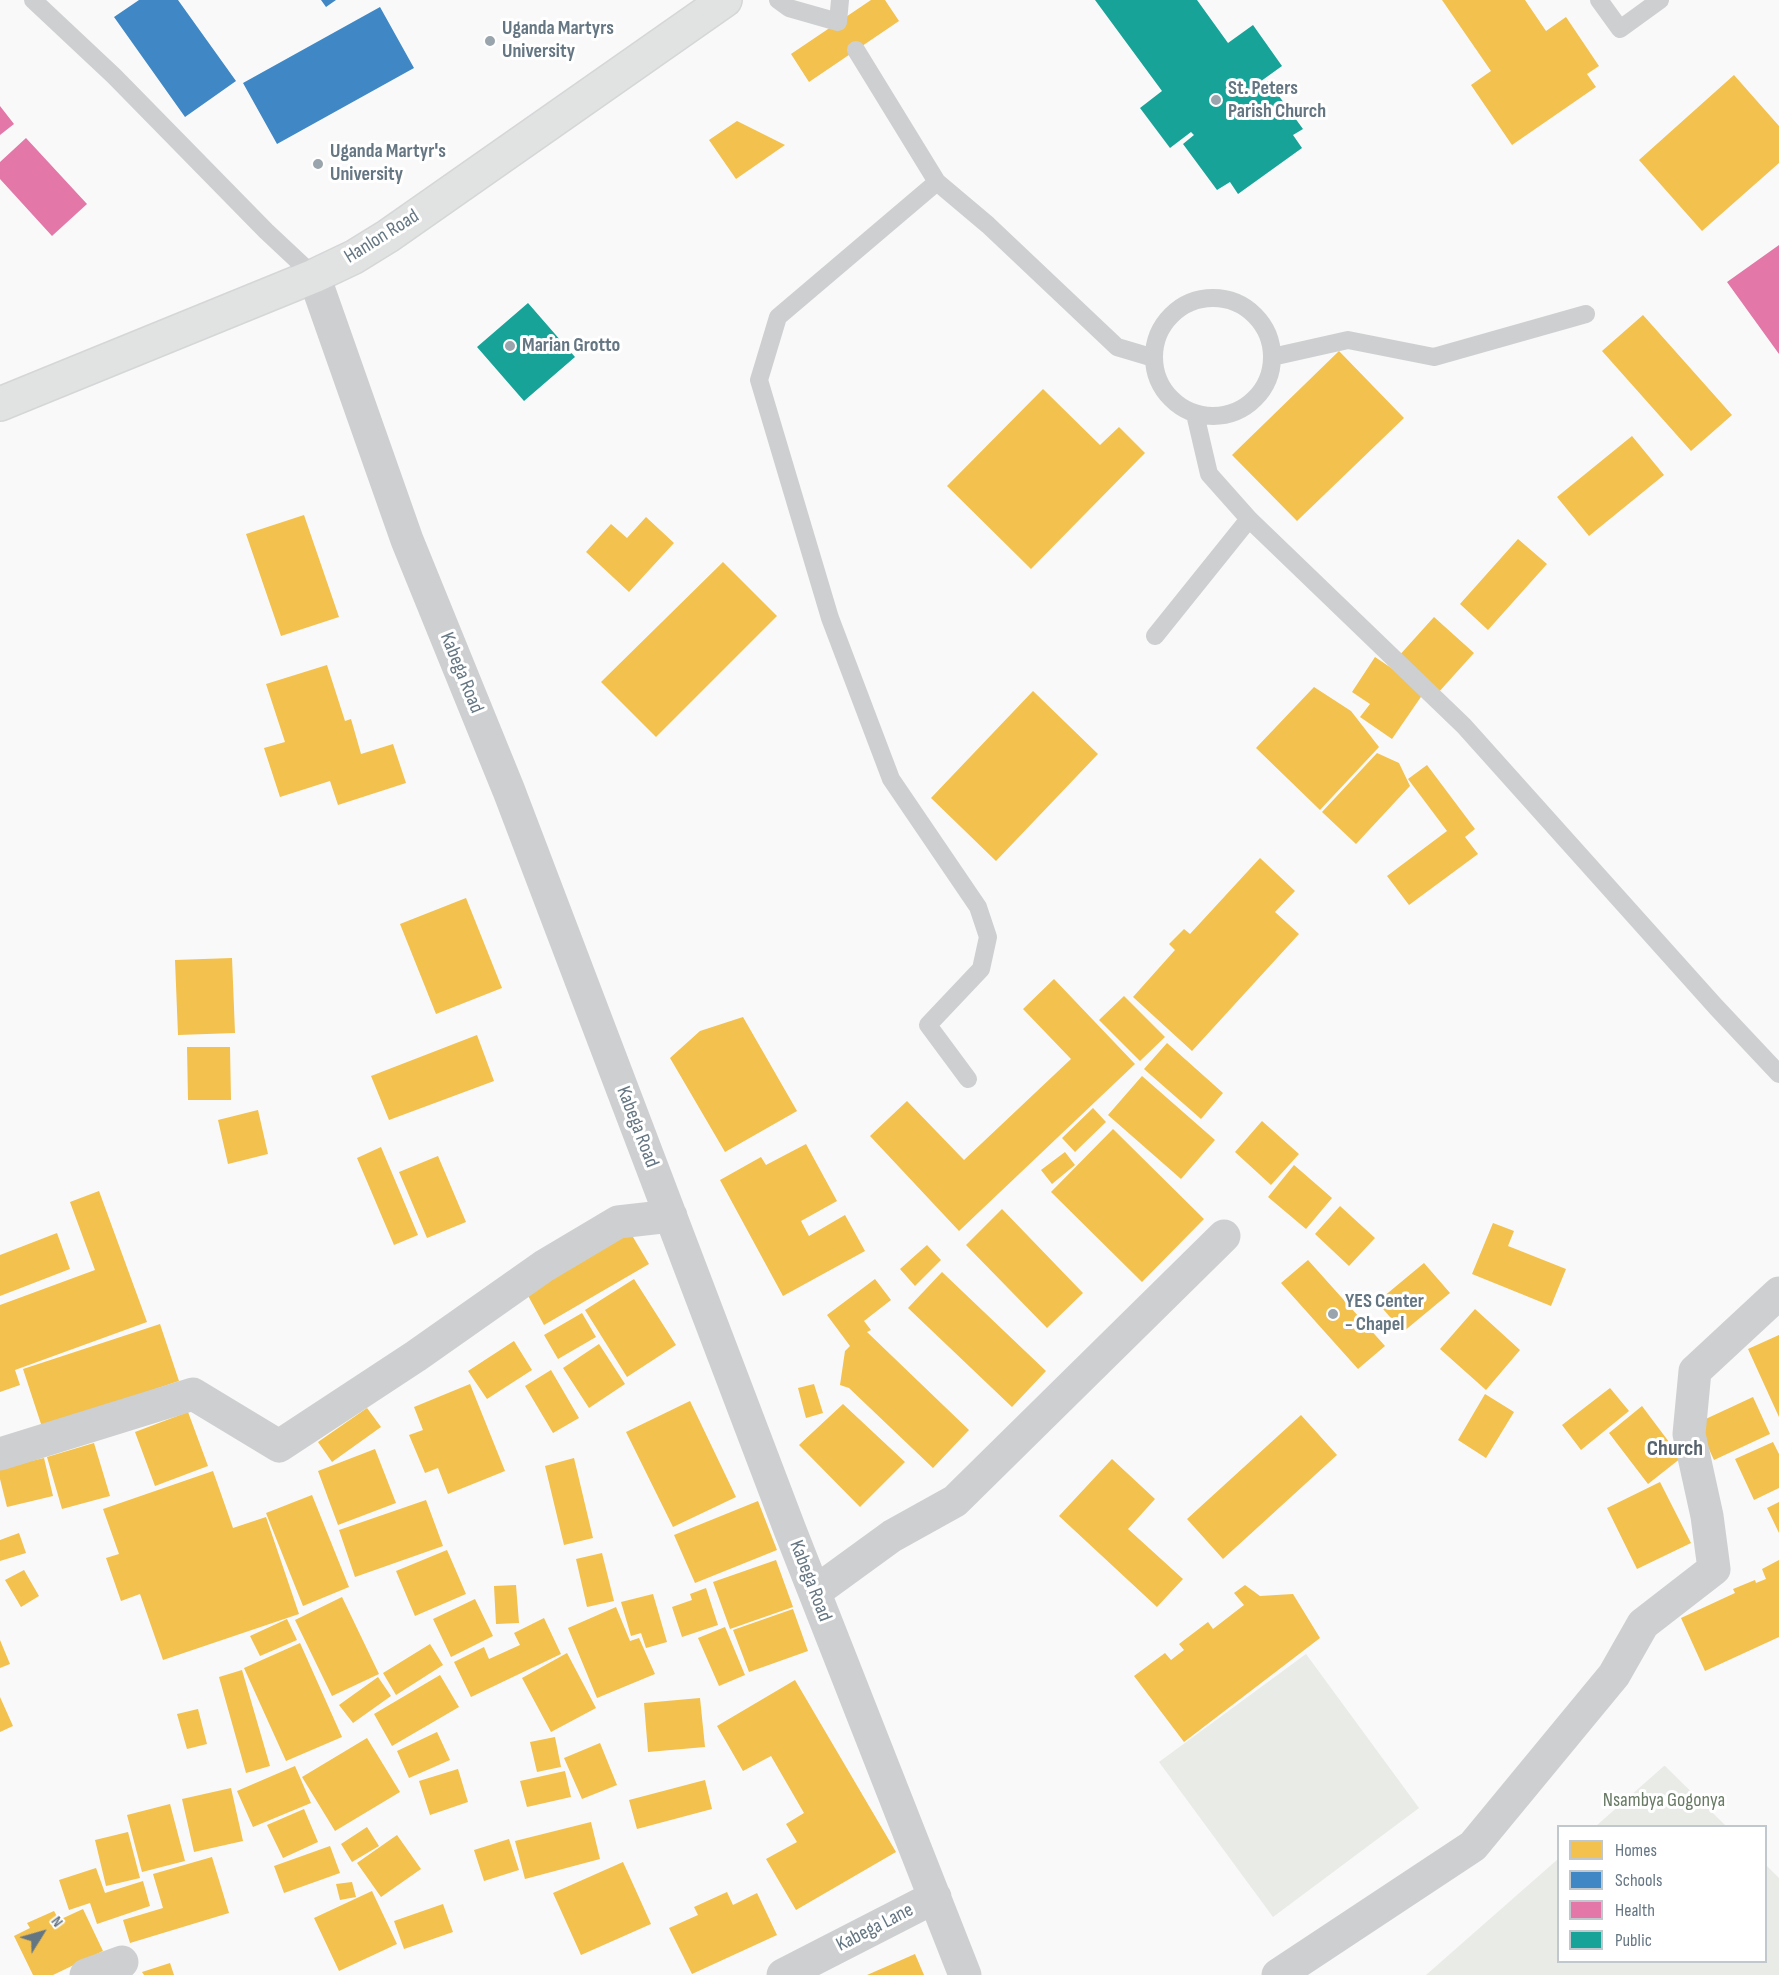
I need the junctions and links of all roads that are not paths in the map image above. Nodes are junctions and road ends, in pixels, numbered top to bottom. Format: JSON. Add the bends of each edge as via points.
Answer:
{"nodes":[{"id":1,"x":33,"y":0,"type":"edge"},
{"id":2,"x":725,"y":0,"type":"edge"},
{"id":3,"x":778,"y":0,"type":"edge"},
{"id":4,"x":840,"y":0,"type":"edge"},
{"id":5,"x":1599,"y":0,"type":"edge"},
{"id":6,"x":1660,"y":0,"type":"edge"},
{"id":7,"x":856,"y":50,"type":"dead end"},
{"id":8,"x":937,"y":182,"type":"junction"},
{"id":9,"x":314,"y":276,"type":"junction"},
{"id":10,"x":1587,"y":314,"type":"dead end"},
{"id":11,"x":1272,"y":357,"type":"junction"},
{"id":12,"x":1154,"y":358,"type":"junction"},
{"id":13,"x":0,"y":404,"type":"edge"},
{"id":14,"x":1196,"y":414,"type":"junction"},
{"id":15,"x":1249,"y":519,"type":"junction"},
{"id":16,"x":1155,"y":636,"type":"dead end"},
{"id":17,"x":1779,"y":1074,"type":"edge"},
{"id":18,"x":968,"y":1079,"type":"dead end"},
{"id":19,"x":670,"y":1216,"type":"junction"},
{"id":20,"x":1224,"y":1236,"type":"dead end"},
{"id":21,"x":1779,"y":1293,"type":"edge"},
{"id":22,"x":0,"y":1454,"type":"edge"},
{"id":23,"x":815,"y":1592,"type":"junction"},
{"id":24,"x":935,"y":1897,"type":"junction"},
{"id":25,"x":122,"y":1962,"type":"dead end"},
{"id":26,"x":86,"y":1975,"type":"edge"},
{"id":27,"x":783,"y":1975,"type":"edge"},
{"id":28,"x":965,"y":1975,"type":"edge"},
{"id":29,"x":1278,"y":1975,"type":"edge"}],
"edges":[{"from":1,"to":9,"type":"lane"},
{"from":2,"to":9,"type":"main road","name":"Hanlon Road","via":[[388,236]]},
{"from":3,"to":4,"type":"lane","via":[[789,8],[838,22]]},
{"from":5,"to":6,"type":"lane","via":[[1620,29]]},
{"from":7,"to":8,"type":"lane"},
{"from":8,"to":12,"type":"lane","via":[[1117,347]]},
{"from":8,"to":18,"type":"lane","via":[[778,317],[759,380],[830,618],[891,779],[978,907],[988,937],[981,969],[928,1025]]},
{"from":9,"to":13,"type":"main road","name":"Hanlon Road"},
{"from":9,"to":19,"type":"street","name":"Kabega Road","via":[[406,540],[509,791]]},
{"from":10,"to":11,"type":"lane","via":[[1434,357],[1348,340]]},
{"from":11,"to":12,"type":"lane","via":[[1261,322],[1247,309],[1212,298],[1178,309],[1165,323]]},
{"from":11,"to":14,"type":"lane","via":[[1270,375],[1262,392],[1249,405],[1232,414]]},
{"from":12,"to":14,"type":"lane","via":[[1157,377],[1166,393],[1179,406]]},
{"from":14,"to":15,"type":"lane","via":[[1209,474]]},
{"from":15,"to":16,"type":"lane"},
{"from":15,"to":17,"type":"lane","via":[[1464,726]]},
{"from":19,"to":22,"type":"street","via":[[618,1222],[544,1266],[279,1446],[193,1394]]},
{"from":19,"to":23,"type":"street","name":"Kabega Road"},
{"from":20,"to":23,"type":"street","via":[[955,1500],[892,1536]]},
{"from":21,"to":29,"type":"street","via":[[1695,1371],[1689,1434],[1714,1569],[1643,1624],[1614,1676],[1473,1846]]},
{"from":23,"to":24,"type":"street","name":"Kabega Road"},
{"from":24,"to":27,"type":"street","name":"Kabega Lane"},
{"from":24,"to":28,"type":"street","name":"Kabega Road"},
{"from":25,"to":26,"type":"street"}]}
